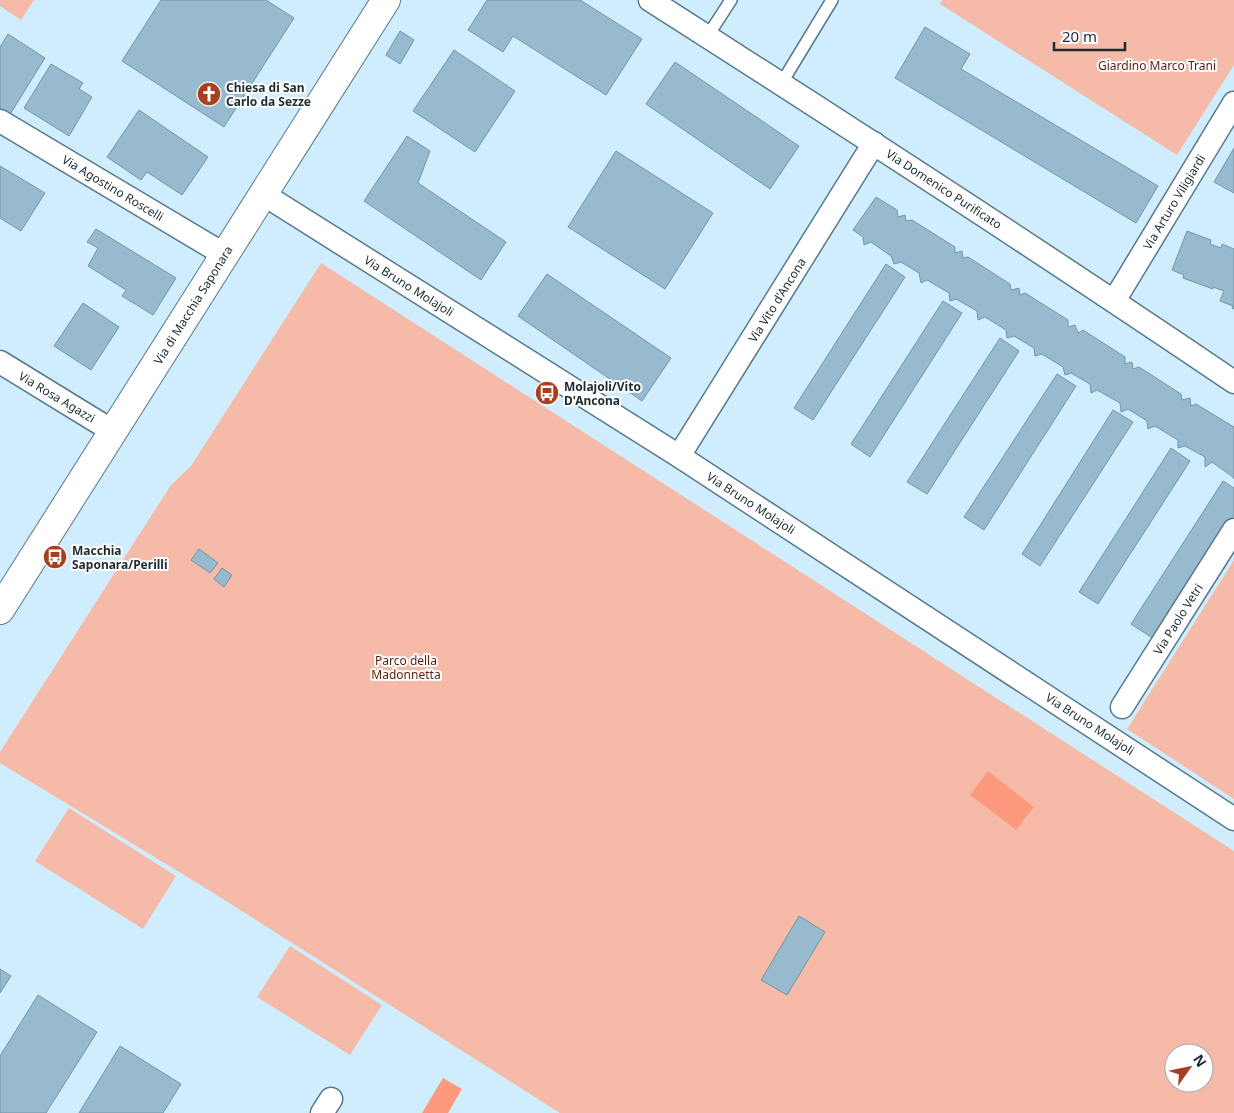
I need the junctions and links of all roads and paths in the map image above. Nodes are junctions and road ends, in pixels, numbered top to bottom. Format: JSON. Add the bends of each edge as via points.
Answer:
{"nodes":[{"id":1,"x":386,"y":0,"type":"edge"},
{"id":2,"x":650,"y":0,"type":"edge"},
{"id":3,"x":731,"y":0,"type":"edge"},
{"id":4,"x":832,"y":0,"type":"edge"},
{"id":5,"x":707,"y":36,"type":"junction"},
{"id":6,"x":781,"y":84,"type":"junction"},
{"id":7,"x":1234,"y":103,"type":"edge"},
{"id":8,"x":0,"y":121,"type":"edge"},
{"id":9,"x":874,"y":143,"type":"junction"},
{"id":10,"x":263,"y":194,"type":"junction"},
{"id":11,"x":225,"y":255,"type":"junction"},
{"id":12,"x":1114,"y":301,"type":"junction"},
{"id":13,"x":0,"y":362,"type":"edge"},
{"id":14,"x":1234,"y":382,"type":"edge"},
{"id":15,"x":114,"y":432,"type":"junction"},
{"id":16,"x":679,"y":456,"type":"junction"},
{"id":17,"x":1234,"y":530,"type":"edge"},
{"id":18,"x":0,"y":610,"type":"edge"},
{"id":19,"x":1122,"y":708,"type":"dead end"},
{"id":20,"x":1234,"y":819,"type":"edge"}],
"edges":[{"from":1,"to":10,"type":"street","name":"Via di Macchia Saponara"},
{"from":2,"to":5,"type":"street","name":"Via Domenico Purificato"},
{"from":3,"to":5,"type":"lane"},
{"from":4,"to":6,"type":"lane"},
{"from":5,"to":6,"type":"street","name":"Via Domenico Purificato"},
{"from":6,"to":9,"type":"street","name":"Via Domenico Purificato"},
{"from":7,"to":12,"type":"street","name":"Via Arturo Viligiardi"},
{"from":8,"to":11,"type":"street","name":"Via Agostino Roscelli"},
{"from":9,"to":12,"type":"street","name":"Via Domenico Purificato"},
{"from":9,"to":16,"type":"street","name":"Via Vito d'Ancona"},
{"from":10,"to":11,"type":"street","name":"Via di Macchia Saponara"},
{"from":10,"to":16,"type":"street","name":"Via Bruno Molajoli"},
{"from":11,"to":15,"type":"street","name":"Via di Macchia Saponara"},
{"from":12,"to":14,"type":"street","name":"Via Domenico Purificato"},
{"from":13,"to":15,"type":"street","name":"Via Rosa Agazzi"},
{"from":15,"to":18,"type":"street","name":"Via di Macchia Saponara"},
{"from":16,"to":20,"type":"street","name":"Via Bruno Molajoli"},
{"from":17,"to":19,"type":"street","name":"Via Paolo Vetri"}]}
